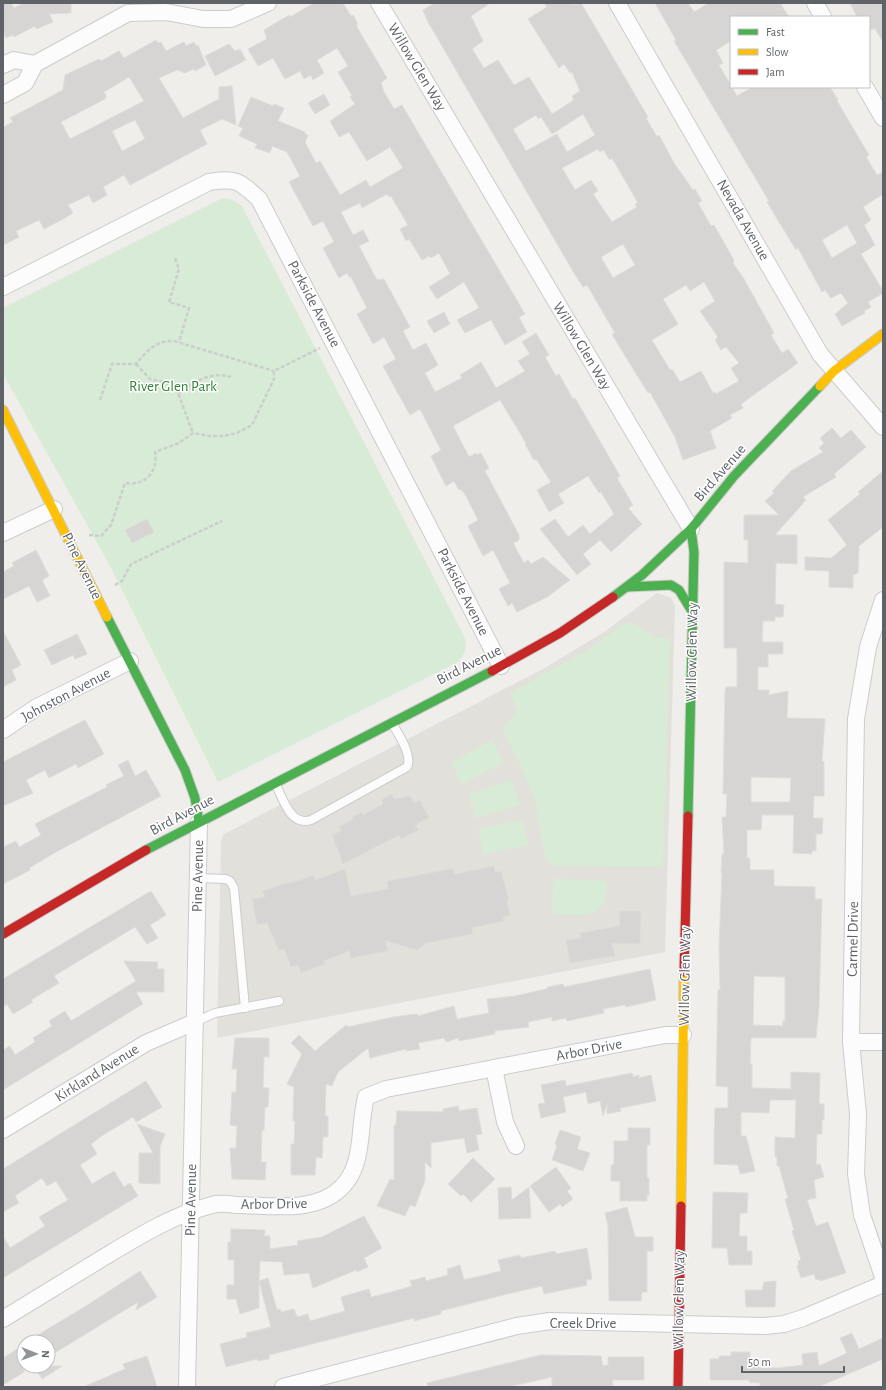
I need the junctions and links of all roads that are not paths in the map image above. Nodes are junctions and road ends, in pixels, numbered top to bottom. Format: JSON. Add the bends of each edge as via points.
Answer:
{"nodes":[{"id":1,"x":268,"y":3,"type":"edge"},
{"id":2,"x":379,"y":3,"type":"edge"},
{"id":3,"x":617,"y":3,"type":"edge"},
{"id":4,"x":815,"y":3,"type":"edge"},
{"id":5,"x":126,"y":8,"type":"edge"},
{"id":6,"x":822,"y":16,"type":"edge"},
{"id":7,"x":35,"y":64,"type":"junction"},
{"id":8,"x":3,"y":65,"type":"edge"},
{"id":9,"x":866,"y":88,"type":"edge"},
{"id":10,"x":3,"y":95,"type":"edge"},
{"id":11,"x":883,"y":118,"type":"edge"},
{"id":12,"x":3,"y":287,"type":"edge"},
{"id":13,"x":883,"y":334,"type":"edge"},
{"id":14,"x":834,"y":371,"type":"junction"},
{"id":15,"x":3,"y":410,"type":"edge"},
{"id":16,"x":883,"y":428,"type":"edge"},
{"id":17,"x":54,"y":508,"type":"junction"},
{"id":18,"x":691,"y":529,"type":"junction"},
{"id":19,"x":3,"y":533,"type":"edge"},
{"id":20,"x":627,"y":587,"type":"junction"},
{"id":21,"x":883,"y":600,"type":"edge"},
{"id":22,"x":693,"y":613,"type":"junction"},
{"id":23,"x":130,"y":661,"type":"junction"},
{"id":24,"x":501,"y":666,"type":"junction"},
{"id":25,"x":392,"y":722,"type":"junction"},
{"id":26,"x":3,"y":730,"type":"edge"},
{"id":27,"x":275,"y":782,"type":"junction"},
{"id":28,"x":199,"y":822,"type":"junction"},
{"id":29,"x":197,"y":878,"type":"junction"},
{"id":30,"x":3,"y":934,"type":"edge"},
{"id":31,"x":279,"y":1001,"type":"dead end"},
{"id":32,"x":245,"y":1008,"type":"junction"},
{"id":33,"x":195,"y":1022,"type":"junction"},
{"id":34,"x":683,"y":1035,"type":"junction"},
{"id":35,"x":851,"y":1042,"type":"junction"},
{"id":36,"x":883,"y":1042,"type":"edge"},
{"id":37,"x":494,"y":1068,"type":"junction"},
{"id":38,"x":3,"y":1130,"type":"edge"},
{"id":39,"x":516,"y":1146,"type":"dead end"},
{"id":40,"x":191,"y":1212,"type":"junction"},
{"id":41,"x":883,"y":1277,"type":"edge"},
{"id":42,"x":883,"y":1284,"type":"edge"},
{"id":43,"x":3,"y":1319,"type":"edge"},
{"id":44,"x":678,"y":1325,"type":"junction"},
{"id":45,"x":188,"y":1387,"type":"edge"},
{"id":46,"x":283,"y":1387,"type":"edge"},
{"id":47,"x":678,"y":1387,"type":"edge"}],
"edges":[{"from":1,"to":5,"type":"street","via":[[232,19],[203,19]]},
{"from":2,"to":18,"type":"street","name":"Willow Glen Way"},
{"from":3,"to":14,"type":"street","name":"Nevada Avenue","via":[[820,354]]},
{"from":4,"to":6,"type":"street"},
{"from":5,"to":7,"type":"street"},
{"from":7,"to":8,"type":"street","via":[[14,60]]},
{"from":7,"to":10,"type":"street","via":[[25,83]]},
{"from":9,"to":11,"type":"street"},
{"from":12,"to":24,"type":"street","name":"Parkside Avenue","via":[[209,182],[231,179],[247,188],[259,199]]},
{"from":13,"to":14,"type":"street","name":"Bird Avenue"},
{"from":14,"to":16,"type":"street","name":"Nevada Avenue"},
{"from":14,"to":18,"type":"street","name":"Bird Avenue","via":[[734,476]]},
{"from":15,"to":17,"type":"street","name":"Pine Avenue"},
{"from":17,"to":19,"type":"street"},
{"from":17,"to":23,"type":"street","name":"Pine Avenue"},
{"from":18,"to":20,"type":"street","name":"Bird Avenue"},
{"from":18,"to":22,"type":"street","name":"Willow Glen Way","via":[[694,552]]},
{"from":20,"to":22,"type":"street","via":[[671,585],[679,590]]},
{"from":20,"to":24,"type":"street","name":"Bird Avenue","via":[[560,633]]},
{"from":21,"to":35,"type":"street","name":"Carmel Drive","via":[[868,647],[856,719]]},
{"from":22,"to":34,"type":"street","name":"Willow Glen Way"},
{"from":23,"to":26,"type":"street","name":"Johnston Avenue","via":[[37,707]]},
{"from":23,"to":28,"type":"street","name":"Pine Avenue","via":[[185,770],[195,798]]},
{"from":24,"to":25,"type":"street","name":"Bird Avenue"},
{"from":25,"to":27,"type":"street","name":"Bird Avenue"},
{"from":25,"to":27,"type":"lane","via":[[408,756],[407,767],[311,820],[298,821],[292,816]]},
{"from":27,"to":28,"type":"street","name":"Bird Avenue"},
{"from":28,"to":29,"type":"street","name":"Pine Avenue"},
{"from":28,"to":30,"type":"street","name":"Bird Avenue","via":[[105,872]]},
{"from":29,"to":32,"type":"lane","via":[[226,879],[234,888]]},
{"from":29,"to":33,"type":"street","name":"Pine Avenue"},
{"from":31,"to":32,"type":"lane"},
{"from":32,"to":33,"type":"lane","via":[[216,1013]]},
{"from":33,"to":38,"type":"street","name":"Kirkland Avenue","via":[[146,1043]]},
{"from":33,"to":40,"type":"street","name":"Pine Avenue"},
{"from":34,"to":37,"type":"street","name":"Arbor Drive","via":[[665,1035]]},
{"from":34,"to":44,"type":"street","name":"Willow Glen Way"},
{"from":35,"to":36,"type":"street"},
{"from":35,"to":41,"type":"street","name":"Carmel Drive","via":[[858,1114],[856,1174],[862,1215]]},
{"from":37,"to":39,"type":"street","via":[[505,1122]]},
{"from":37,"to":40,"type":"street","name":"Arbor Drive","via":[[386,1089],[366,1097],[361,1115],[360,1148],[354,1170],[341,1188],[322,1201],[299,1206],[214,1204]]},
{"from":40,"to":43,"type":"street","name":"Arbor Drive","via":[[145,1232]]},
{"from":40,"to":45,"type":"street","name":"Pine Avenue"},
{"from":42,"to":44,"type":"street","name":"Creek Drive","via":[[784,1324]]},
{"from":44,"to":46,"type":"street","name":"Creek Drive","via":[[550,1321],[517,1326]]},
{"from":44,"to":47,"type":"street","name":"Willow Glen Way"}]}
